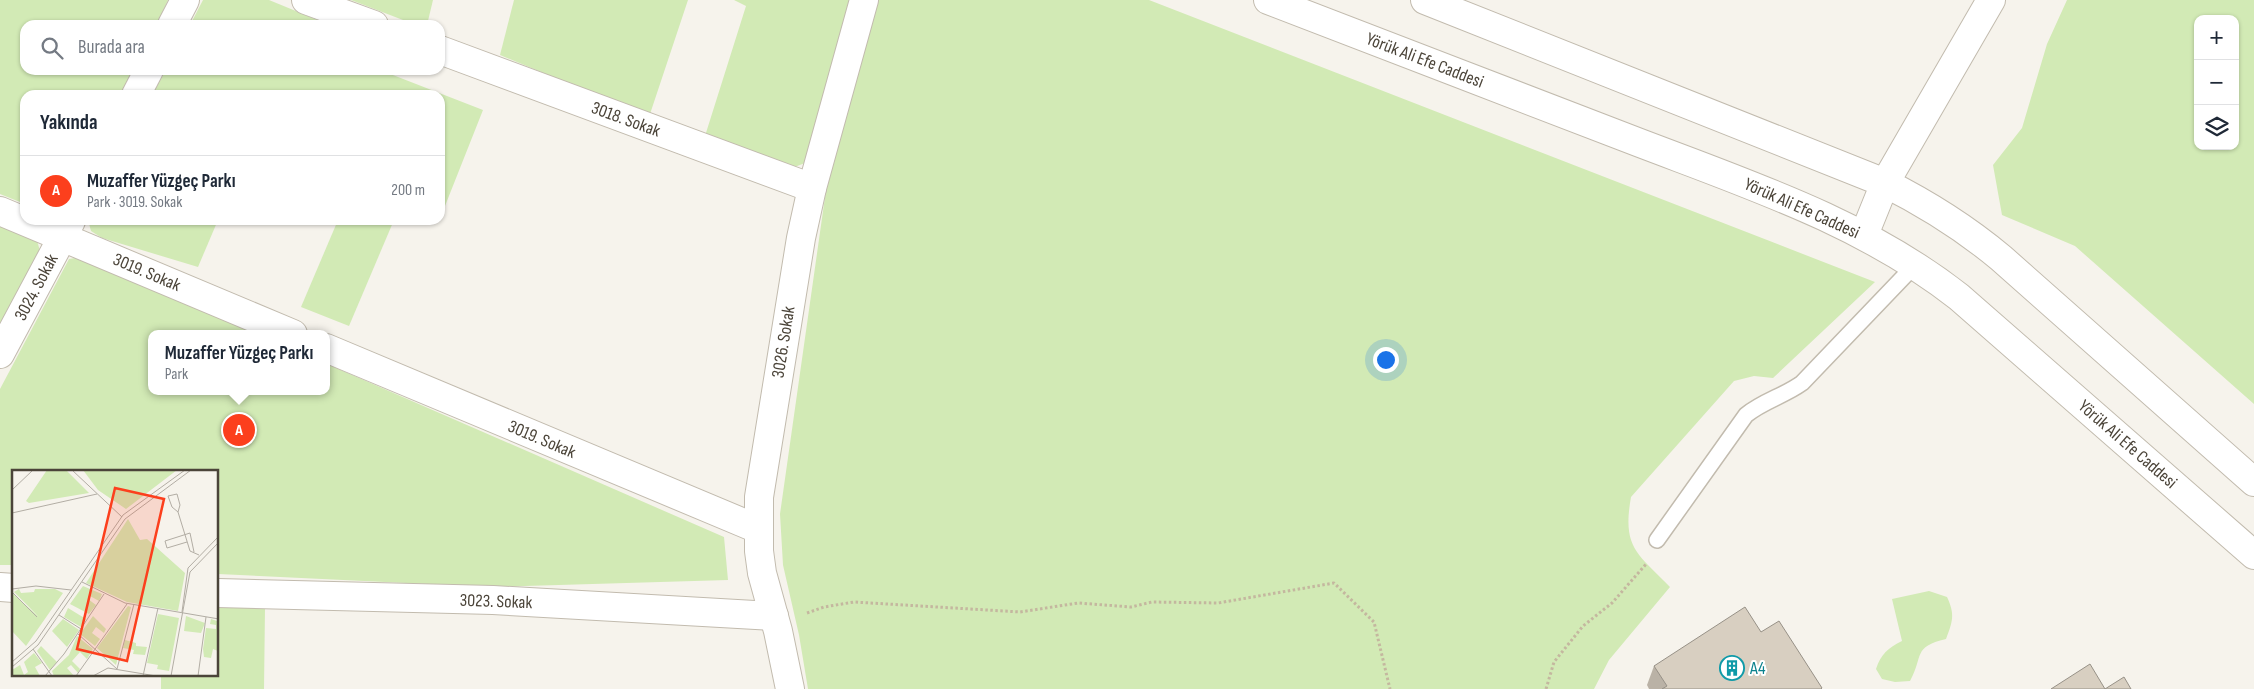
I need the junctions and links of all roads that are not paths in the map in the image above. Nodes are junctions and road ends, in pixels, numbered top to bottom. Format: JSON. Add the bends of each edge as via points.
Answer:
{"nodes":[{"id":1,"x":185,"y":0,"type":"edge"},
{"id":2,"x":306,"y":0,"type":"edge"},
{"id":3,"x":864,"y":0,"type":"edge"},
{"id":4,"x":1268,"y":0,"type":"edge"},
{"id":5,"x":1426,"y":0,"type":"edge"},
{"id":6,"x":1991,"y":0,"type":"edge"},
{"id":7,"x":175,"y":20,"type":"edge"},
{"id":8,"x":360,"y":20,"type":"edge"},
{"id":9,"x":445,"y":52,"type":"edge"},
{"id":10,"x":146,"y":75,"type":"edge"},
{"id":11,"x":139,"y":90,"type":"edge"},
{"id":12,"x":1886,"y":183,"type":"junction"},
{"id":13,"x":812,"y":188,"type":"junction"},
{"id":14,"x":0,"y":211,"type":"edge"},
{"id":15,"x":20,"y":216,"type":"edge"},
{"id":16,"x":67,"y":228,"type":"edge"},
{"id":17,"x":1864,"y":235,"type":"junction"},
{"id":18,"x":1915,"y":265,"type":"junction"},
{"id":19,"x":284,"y":330,"type":"edge"},
{"id":20,"x":330,"y":350,"type":"edge"},
{"id":21,"x":0,"y":354,"type":"edge"},
{"id":22,"x":2254,"y":482,"type":"edge"},
{"id":23,"x":758,"y":530,"type":"junction"},
{"id":24,"x":1657,"y":540,"type":"road end"},
{"id":25,"x":2254,"y":555,"type":"edge"},
{"id":26,"x":219,"y":593,"type":"edge"},
{"id":27,"x":776,"y":624,"type":"junction"},
{"id":28,"x":790,"y":689,"type":"edge"}],
"edges":[{"from":1,"to":7,"type":"street"},
{"from":2,"to":8,"type":"street"},
{"from":3,"to":13,"type":"street","name":"3026. Sokak"},
{"from":4,"to":17,"type":"street","name":"Yörük Ali Efe Caddesi","via":[[1779,196]]},
{"from":5,"to":12,"type":"street"},
{"from":6,"to":12,"type":"street"},
{"from":9,"to":13,"type":"street","name":"3018. Sokak"},
{"from":10,"to":11,"type":"street"},
{"from":12,"to":17,"type":"street"},
{"from":12,"to":22,"type":"street","via":[[1974,235]]},
{"from":13,"to":23,"type":"street","name":"3026. Sokak","via":[[791,291],[762,470]]},
{"from":14,"to":15,"type":"street","name":"3019. Sokak"},
{"from":16,"to":19,"type":"street","name":"3019. Sokak"},
{"from":16,"to":21,"type":"street","name":"3024. Sokak"},
{"from":17,"to":18,"type":"street","name":"Yörük Ali Efe Caddesi"},
{"from":18,"to":24,"type":"lane","via":[[1802,383],[1758,405],[1746,415]]},
{"from":18,"to":25,"type":"street","name":"Yörük Ali Efe Caddesi","via":[[1959,297]]},
{"from":20,"to":23,"type":"street","name":"3019. Sokak"},
{"from":23,"to":27,"type":"street","name":"3026. Sokak","via":[[762,573]]},
{"from":26,"to":27,"type":"street","name":"3023. Sokak","via":[[493,600]]},
{"from":27,"to":28,"type":"street","name":"3026. Sokak"}]}
